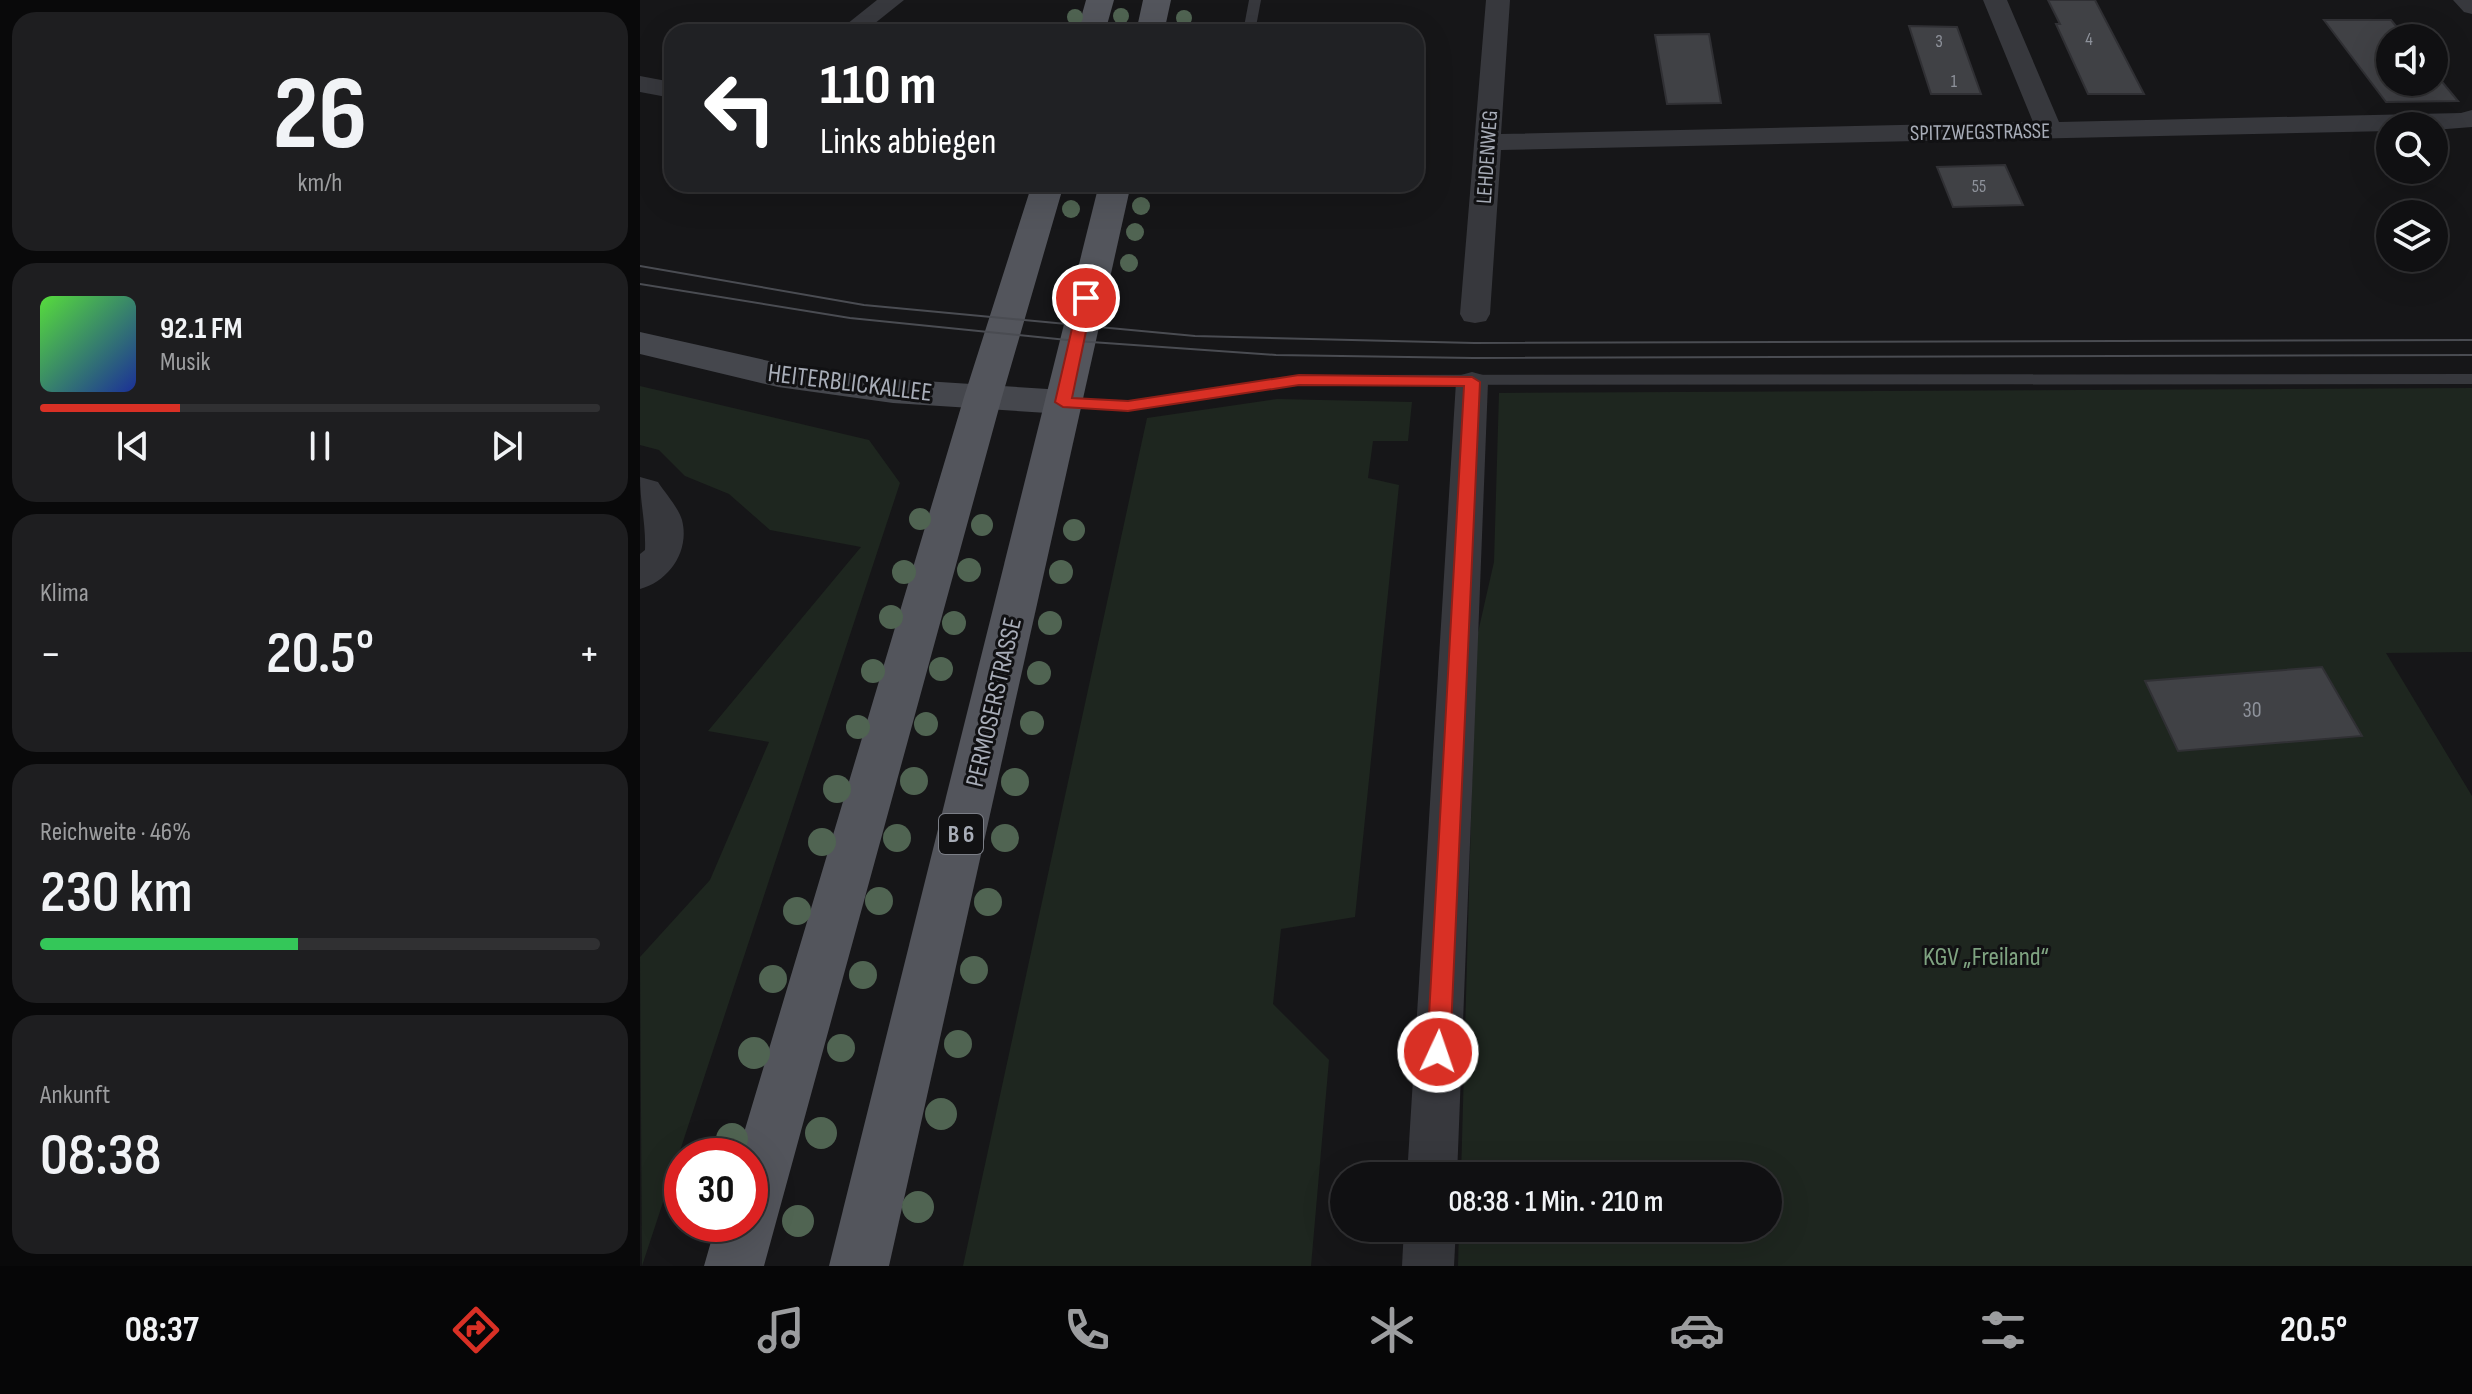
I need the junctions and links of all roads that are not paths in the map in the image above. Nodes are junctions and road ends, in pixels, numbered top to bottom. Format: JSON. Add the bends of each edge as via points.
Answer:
{"nodes":[{"id":1,"x":892,"y":0,"type":"edge"},
{"id":2,"x":1100,"y":0,"type":"edge"},
{"id":3,"x":1157,"y":0,"type":"edge"},
{"id":4,"x":1255,"y":0,"type":"edge"},
{"id":5,"x":1498,"y":0,"type":"edge"},
{"id":6,"x":1995,"y":0,"type":"edge"},
{"id":7,"x":2465,"y":0,"type":"edge"},
{"id":8,"x":2472,"y":7,"type":"edge"},
{"id":9,"x":860,"y":24,"type":"edge"},
{"id":10,"x":1093,"y":24,"type":"edge"},
{"id":11,"x":1152,"y":24,"type":"edge"},
{"id":12,"x":1250,"y":24,"type":"edge"},
{"id":13,"x":640,"y":84,"type":"edge"},
{"id":14,"x":664,"y":88,"type":"edge"},
{"id":15,"x":2472,"y":118,"type":"edge"},
{"id":16,"x":2049,"y":130,"type":"junction"},
{"id":17,"x":1486,"y":142,"type":"junction"},
{"id":18,"x":1046,"y":192,"type":"edge"},
{"id":19,"x":1113,"y":192,"type":"edge"},
{"id":20,"x":1475,"y":314,"type":"dead end"},
{"id":21,"x":640,"y":343,"type":"edge"},
{"id":22,"x":2472,"y":379,"type":"edge"},
{"id":23,"x":1472,"y":382,"type":"junction"},
{"id":24,"x":983,"y":397,"type":"junction"},
{"id":25,"x":1063,"y":402,"type":"junction"},
{"id":26,"x":640,"y":489,"type":"edge"},
{"id":27,"x":640,"y":576,"type":"edge"},
{"id":28,"x":768,"y":1149,"type":"edge"},
{"id":29,"x":1433,"y":1162,"type":"edge"},
{"id":30,"x":741,"y":1242,"type":"edge"},
{"id":31,"x":1429,"y":1242,"type":"edge"},
{"id":32,"x":734,"y":1266,"type":"edge"},
{"id":33,"x":859,"y":1266,"type":"edge"},
{"id":34,"x":1428,"y":1266,"type":"edge"}],
"edges":[{"from":1,"to":9,"type":"street"},
{"from":2,"to":10,"type":"main road"},
{"from":3,"to":11,"type":"main road"},
{"from":4,"to":12,"type":"lane"},
{"from":5,"to":17,"type":"street","name":"LEHDENWEG"},
{"from":6,"to":16,"type":"street"},
{"from":7,"to":8,"type":"street"},
{"from":13,"to":14,"type":"street"},
{"from":15,"to":16,"type":"street","name":"SPITZWEGSTRASSE"},
{"from":16,"to":17,"type":"street","name":"SPITZWEGSTRASSE"},
{"from":17,"to":20,"type":"street","name":"LEHDENWEG"},
{"from":18,"to":24,"type":"main road"},
{"from":19,"to":25,"type":"main road","name":"PERMOSERSTRASSE","number":"B 6"},
{"from":21,"to":24,"type":"main road","name":"HEITERBLICKALLEE","via":[[778,375]]},
{"from":22,"to":23,"type":"lane"},
{"from":23,"to":25,"type":"lane","via":[[1299,380],[1128,406]]},
{"from":23,"to":29,"type":"street"},
{"from":24,"to":25,"type":"main road","name":"HEITERBLICKALLEE"},
{"from":24,"to":28,"type":"main road"},
{"from":25,"to":33,"type":"main road","name":"PERMOSERSTRASSE","number":"B 6"},
{"from":26,"to":27,"type":"street","via":[[646,490],[664,520],[663,554]]},
{"from":30,"to":32,"type":"main road"},
{"from":31,"to":34,"type":"street"}]}
